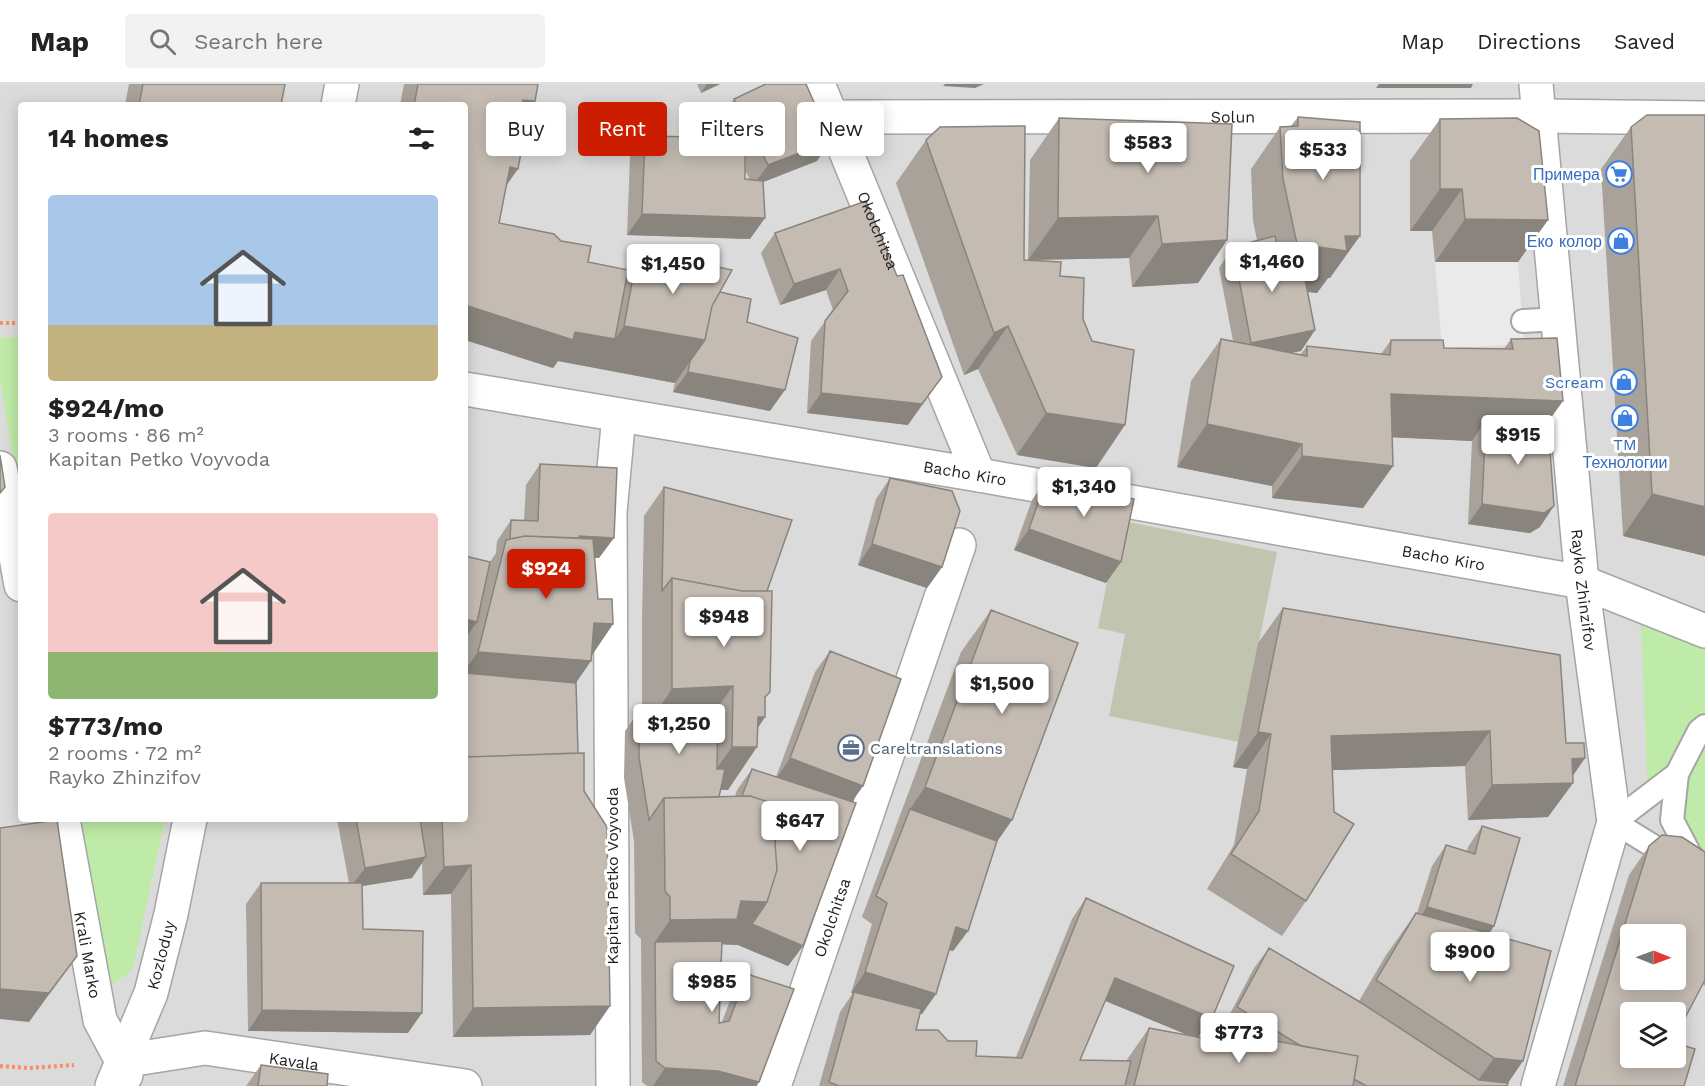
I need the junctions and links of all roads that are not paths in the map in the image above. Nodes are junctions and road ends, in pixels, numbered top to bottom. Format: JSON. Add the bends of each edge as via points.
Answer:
{"nodes":[{"id":1,"x":342,"y":84,"type":"edge"},
{"id":2,"x":818,"y":84,"type":"edge"},
{"id":3,"x":1537,"y":100,"type":"edge"},
{"id":4,"x":339,"y":102,"type":"edge"},
{"id":5,"x":826,"y":102,"type":"edge"},
{"id":6,"x":884,"y":116,"type":"edge"},
{"id":7,"x":1705,"y":118,"type":"edge"},
{"id":8,"x":849,"y":156,"type":"edge"},
{"id":9,"x":1558,"y":319,"type":"junction"},
{"id":10,"x":1523,"y":321,"type":"dead end"},
{"id":11,"x":468,"y":390,"type":"edge"},
{"id":12,"x":619,"y":416,"type":"junction"},
{"id":13,"x":0,"y":468,"type":"edge"},
{"id":14,"x":979,"y":476,"type":"junction"},
{"id":15,"x":959,"y":544,"type":"edge"},
{"id":16,"x":18,"y":568,"type":"edge"},
{"id":17,"x":1582,"y":582,"type":"junction"},
{"id":18,"x":1705,"y":631,"type":"edge"},
{"id":19,"x":1705,"y":726,"type":"edge"},
{"id":20,"x":1677,"y":774,"type":"junction"},
{"id":21,"x":64,"y":822,"type":"edge"},
{"id":22,"x":189,"y":822,"type":"edge"},
{"id":23,"x":1614,"y":822,"type":"junction"},
{"id":24,"x":1703,"y":877,"type":"edge"},
{"id":25,"x":121,"y":1078,"type":"edge"},
{"id":26,"x":465,"y":1086,"type":"edge"},
{"id":27,"x":613,"y":1086,"type":"edge"},
{"id":28,"x":774,"y":1086,"type":"edge"},
{"id":29,"x":1538,"y":1086,"type":"edge"}],
"edges":[{"from":1,"to":4,"type":"street"},
{"from":2,"to":5,"type":"street","name":"Okolchitsa"},
{"from":3,"to":6,"type":"street","name":"Solun"},
{"from":3,"to":7,"type":"street","name":"Solun"},
{"from":3,"to":9,"type":"street","name":"Rayko Zhinzifov"},
{"from":8,"to":14,"type":"street","name":"Okolchitsa"},
{"from":9,"to":10,"type":"lane"},
{"from":9,"to":17,"type":"street","name":"Rayko Zhinzifov","via":[[1552,358]]},
{"from":11,"to":12,"type":"street","name":"Bacho Kiro"},
{"from":12,"to":14,"type":"street","name":"Bacho Kiro"},
{"from":12,"to":27,"type":"street","name":"Kapitan Petko Voyvoda","via":[[610,512]]},
{"from":13,"to":16,"type":"street"},
{"from":14,"to":17,"type":"street","name":"Bacho Kiro"},
{"from":15,"to":28,"type":"street","name":"Okolchitsa"},
{"from":17,"to":18,"type":"street","name":"Bacho Kiro"},
{"from":17,"to":23,"type":"street","name":"Rayko Zhinzifov"},
{"from":19,"to":20,"type":"lane"},
{"from":20,"to":23,"type":"lane"},
{"from":20,"to":24,"type":"lane","via":[[1672,820]]},
{"from":21,"to":25,"type":"street","name":"Krali Marko","via":[[100,1020]]},
{"from":22,"to":25,"type":"street","name":"Kozloduy","via":[[151,993]]},
{"from":23,"to":24,"type":"lane"},
{"from":23,"to":29,"type":"street","name":"Rayko Zhinzifov"},
{"from":25,"to":26,"type":"street","name":"Kavala","via":[[205,1048]]}]}
